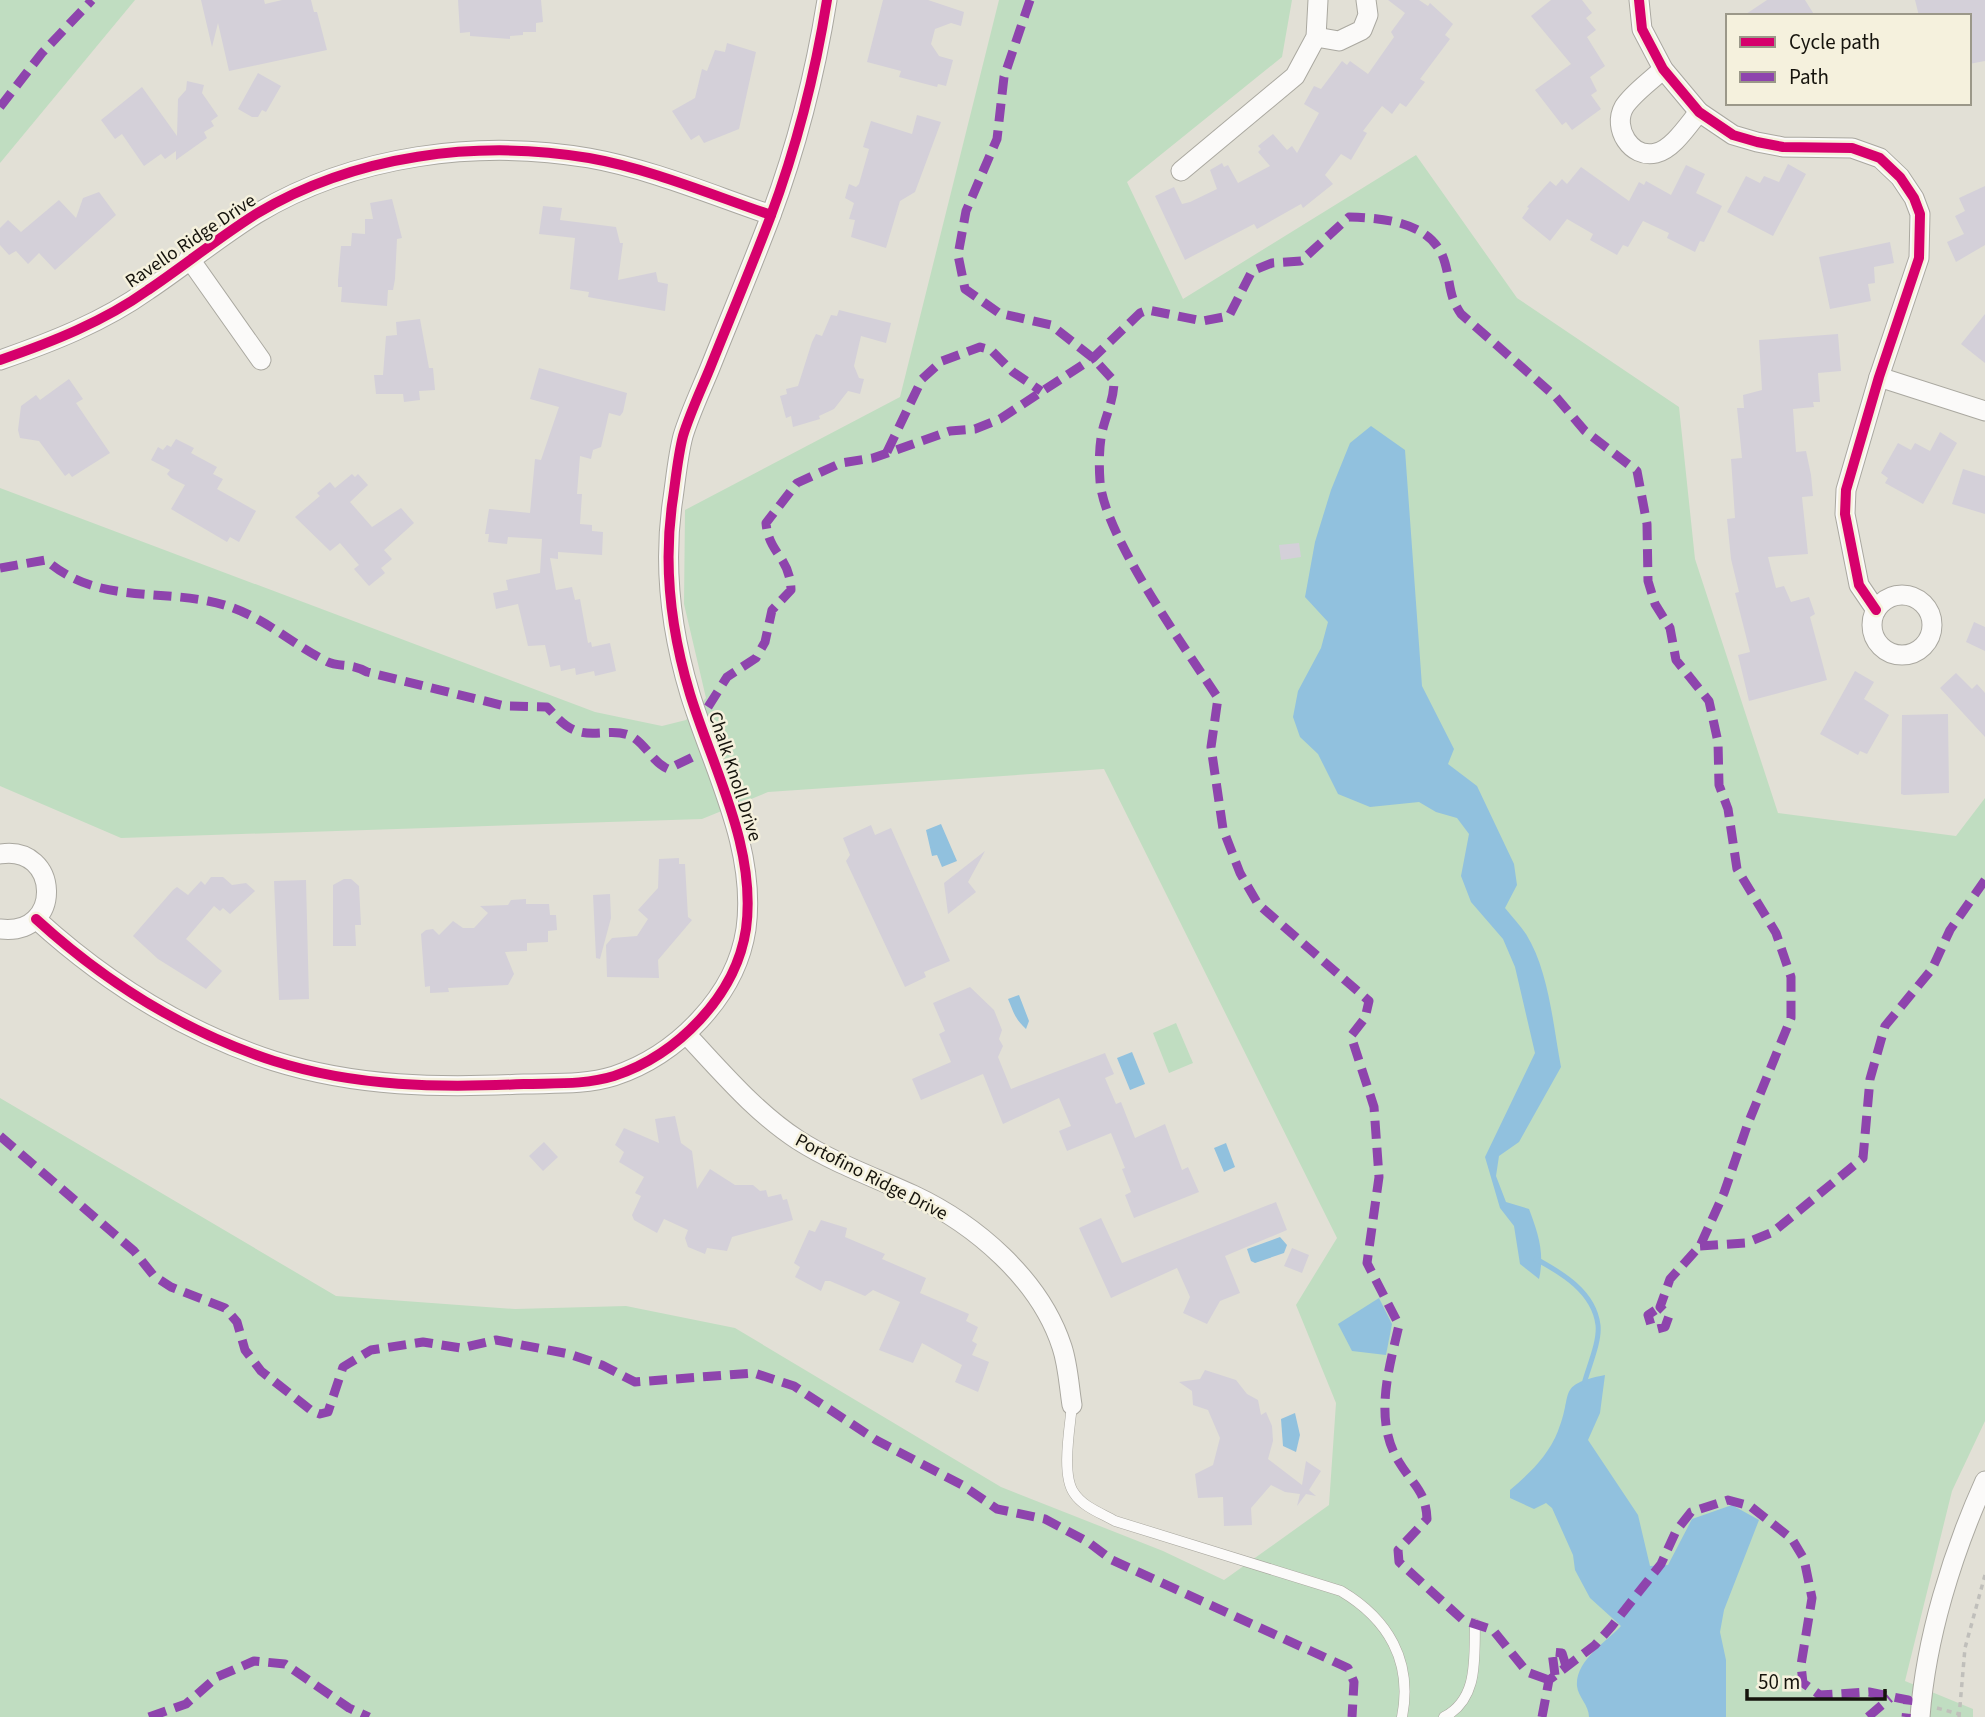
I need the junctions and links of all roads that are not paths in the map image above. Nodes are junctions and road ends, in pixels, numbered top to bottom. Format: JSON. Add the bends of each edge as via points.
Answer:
{"nodes":[{"id":1,"x":827,"y":0,"type":"edge"},
{"id":2,"x":1318,"y":0,"type":"edge"},
{"id":3,"x":1366,"y":0,"type":"edge"},
{"id":4,"x":1639,"y":0,"type":"edge"},
{"id":5,"x":1316,"y":37,"type":"junction"},
{"id":6,"x":1663,"y":69,"type":"junction"},
{"id":7,"x":1699,"y":112,"type":"junction"},
{"id":8,"x":1181,"y":170,"type":"dead end"},
{"id":9,"x":771,"y":215,"type":"junction"},
{"id":10,"x":189,"y":258,"type":"junction"},
{"id":11,"x":0,"y":360,"type":"edge"},
{"id":12,"x":261,"y":360,"type":"dead end"},
{"id":13,"x":1879,"y":377,"type":"junction"},
{"id":14,"x":1985,"y":411,"type":"edge"},
{"id":15,"x":1876,"y":610,"type":"dead end"},
{"id":16,"x":0,"y":854,"type":"edge"},
{"id":17,"x":36,"y":919,"type":"junction"},
{"id":18,"x":0,"y":929,"type":"edge"},
{"id":19,"x":686,"y":1034,"type":"junction"},
{"id":20,"x":1072,"y":1405,"type":"joint"},
{"id":21,"x":1984,"y":1488,"type":"edge"},
{"id":22,"x":1475,"y":1624,"type":"dead end"},
{"id":23,"x":1926,"y":1712,"type":"edge"},
{"id":24,"x":1402,"y":1717,"type":"edge"},
{"id":25,"x":1444,"y":1717,"type":"edge"}],
"edges":[{"from":1,"to":9,"type":"street","name":"Chalk Knoll Drive","via":[[806,113]]},
{"from":2,"to":5,"type":"street"},
{"from":3,"to":5,"type":"street","via":[[1368,15],[1362,30],[1339,41]]},
{"from":4,"to":6,"type":"street","via":[[1642,29]]},
{"from":5,"to":8,"type":"street","via":[[1295,76]]},
{"from":6,"to":7,"type":"street"},
{"from":6,"to":7,"type":"street","via":[[1625,105],[1619,118],[1628,144],[1656,153],[1670,145]]},
{"from":7,"to":13,"type":"street","via":[[1733,135],[1757,142],[1852,148],[1880,159],[1907,187],[1920,214],[1919,258]]},
{"from":9,"to":10,"type":"street","name":"Ravello Ridge Drive","via":[[640,170],[590,158],[506,151],[449,153],[353,172],[305,190],[260,212]]},
{"from":9,"to":19,"type":"street","name":"Chalk Knoll Drive","via":[[683,437],[672,502],[669,563],[676,634],[740,843],[747,906],[735,969]]},
{"from":10,"to":11,"type":"street","name":"Ravello Ridge Drive","via":[[111,313]]},
{"from":10,"to":12,"type":"street"},
{"from":13,"to":14,"type":"street"},
{"from":13,"to":15,"type":"street","via":[[1852,460],[1845,514],[1859,585]]},
{"from":16,"to":17,"type":"street","via":[[22,855],[41,871],[47,896]]},
{"from":17,"to":18,"type":"street","via":[[14,930]]},
{"from":17,"to":19,"type":"street","name":"Chalk Knoll Drive","via":[[84,961],[184,1023],[275,1061],[336,1078],[440,1088],[584,1082],[635,1067]]},
{"from":19,"to":20,"type":"street","name":"Portofino Ridge Drive","via":[[742,1094],[796,1139],[831,1160],[936,1206],[993,1248],[1030,1288],[1051,1322],[1062,1347]]},
{"from":20,"to":24,"type":"lane","via":[[1067,1460],[1072,1491],[1084,1504],[1115,1521],[1341,1591],[1365,1605],[1384,1624],[1398,1654],[1405,1681]]},
{"from":21,"to":23,"type":"street","via":[[1940,1608]]},
{"from":22,"to":25,"type":"lane","via":[[1472,1687],[1455,1711]]}]}
